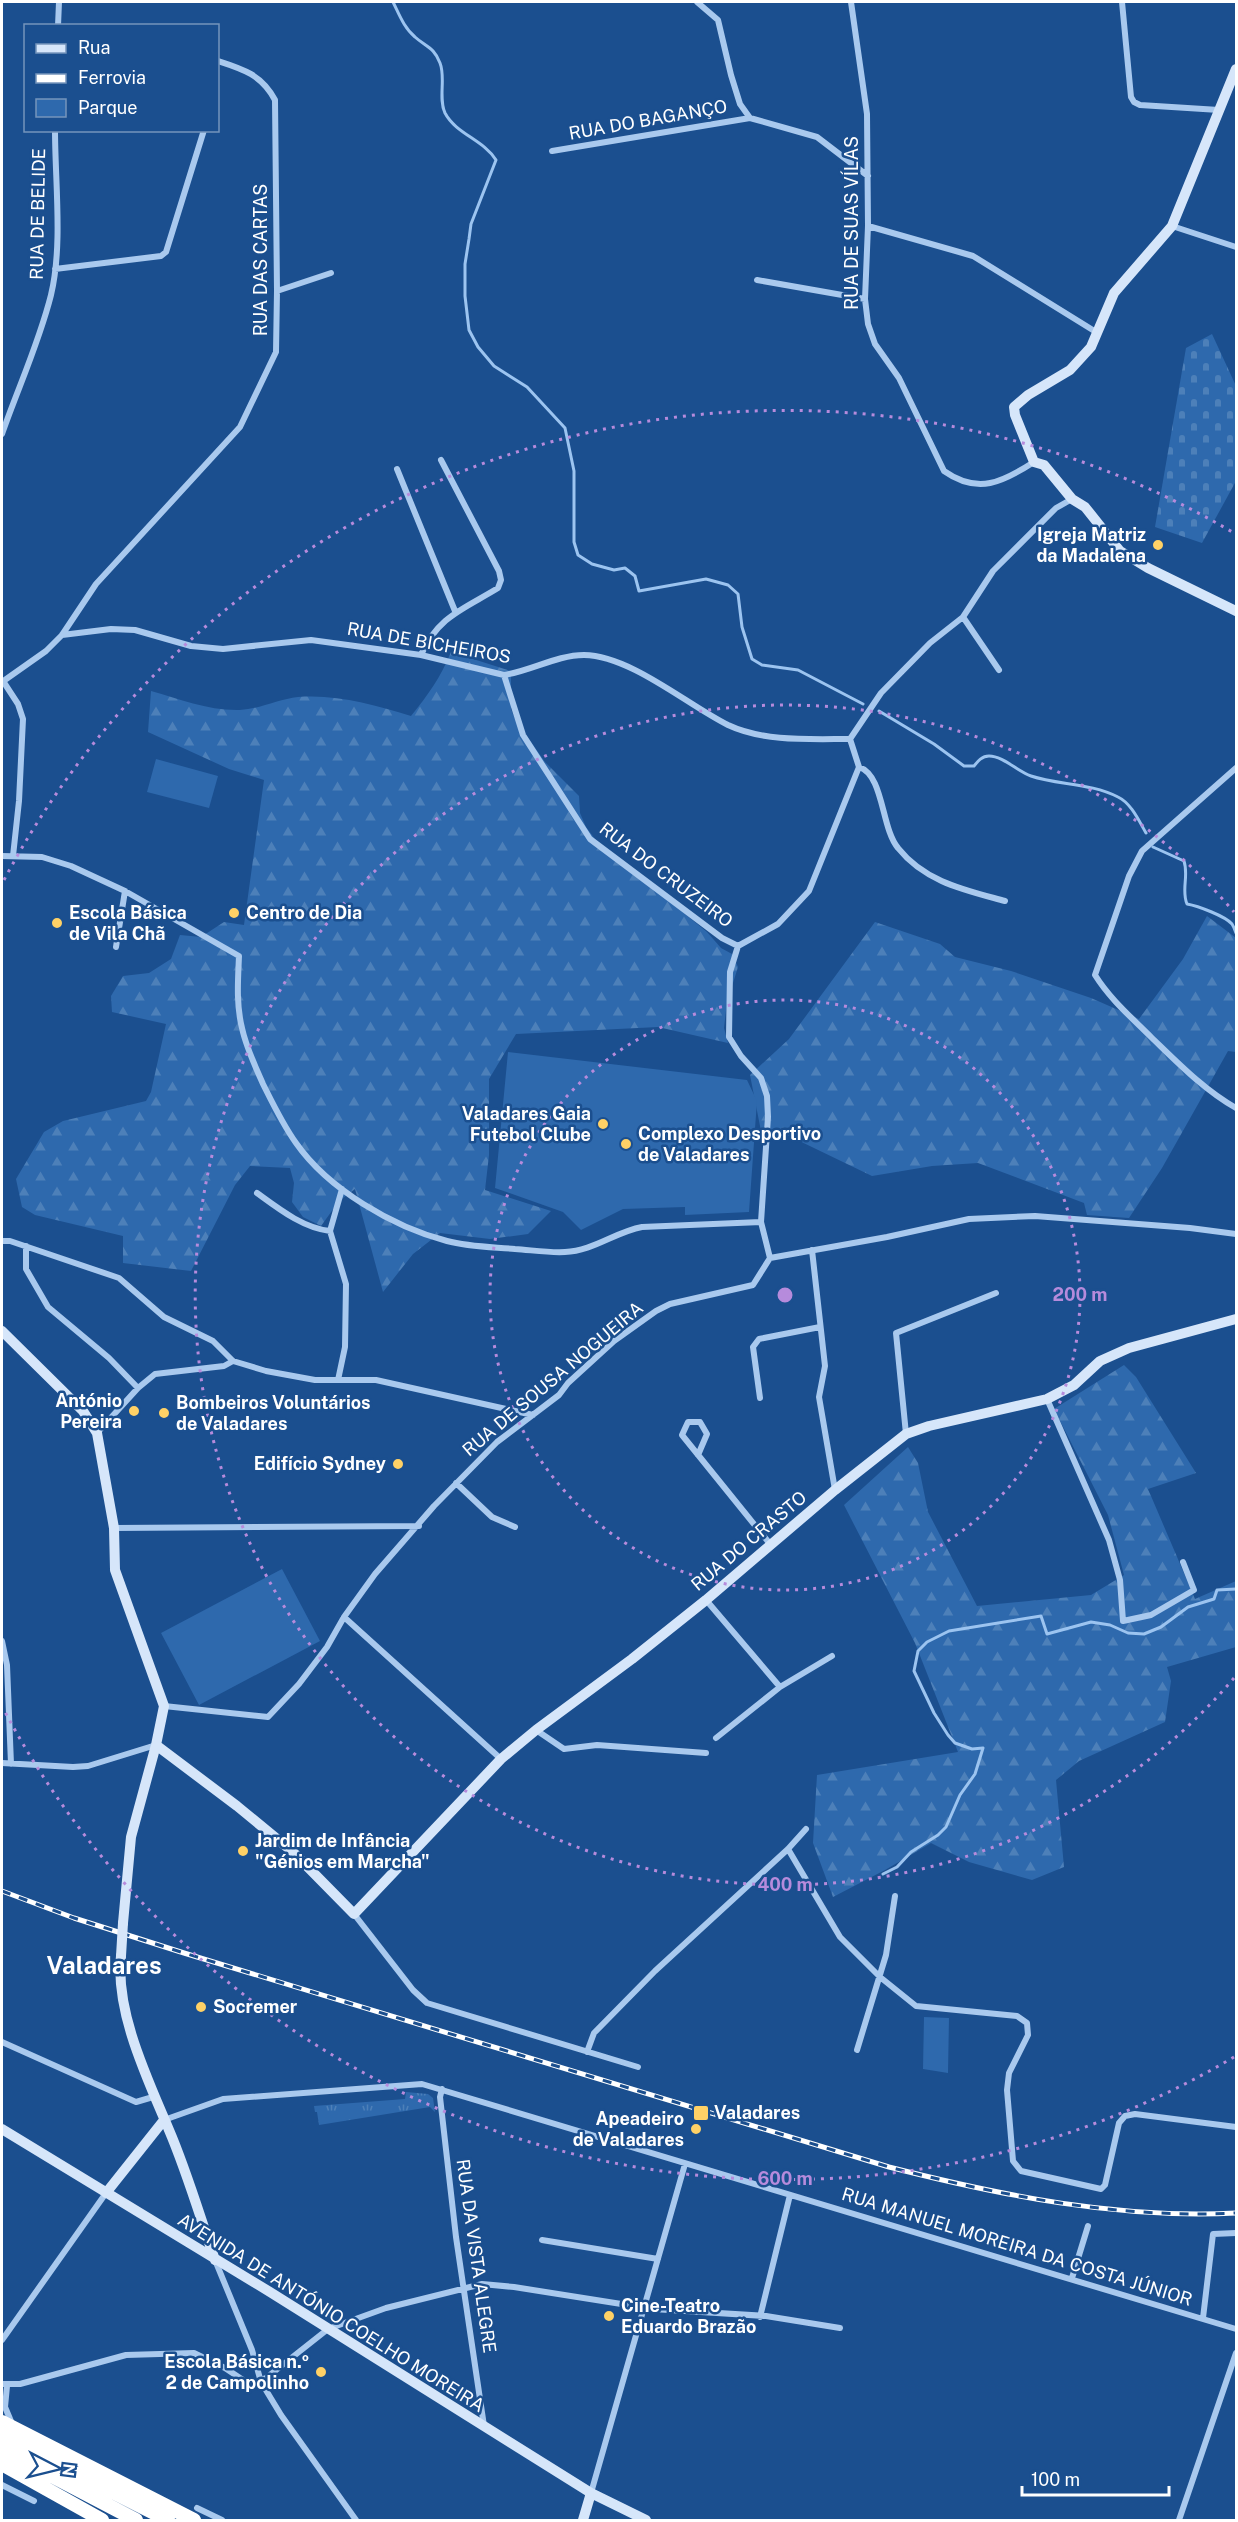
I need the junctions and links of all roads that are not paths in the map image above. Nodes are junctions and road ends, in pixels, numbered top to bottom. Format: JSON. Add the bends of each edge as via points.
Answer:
{"nodes":[{"id":1,"x":59,"y":2,"type":"edge"},
{"id":2,"x":697,"y":2,"type":"edge"},
{"id":3,"x":851,"y":2,"type":"edge"},
{"id":4,"x":1122,"y":2,"type":"edge"},
{"id":5,"x":57,"y":24,"type":"edge"},
{"id":6,"x":219,"y":60,"type":"edge"},
{"id":7,"x":1236,"y":69,"type":"edge"},
{"id":8,"x":1220,"y":110,"type":"junction"},
{"id":9,"x":750,"y":118,"type":"junction"},
{"id":10,"x":55,"y":132,"type":"edge"},
{"id":11,"x":203,"y":132,"type":"edge"},
{"id":12,"x":552,"y":152,"type":"dead end"},
{"id":13,"x":868,"y":176,"type":"junction"},
{"id":14,"x":868,"y":226,"type":"junction"},
{"id":15,"x":1172,"y":226,"type":"junction"},
{"id":16,"x":1236,"y":246,"type":"edge"},
{"id":17,"x":55,"y":269,"type":"junction"},
{"id":18,"x":331,"y":273,"type":"dead end"},
{"id":19,"x":757,"y":280,"type":"dead end"},
{"id":20,"x":278,"y":291,"type":"junction"},
{"id":21,"x":865,"y":299,"type":"junction"},
{"id":22,"x":1096,"y":332,"type":"junction"},
{"id":23,"x":2,"y":434,"type":"edge"},
{"id":24,"x":441,"y":460,"type":"dead end"},
{"id":25,"x":1034,"y":462,"type":"junction"},
{"id":26,"x":397,"y":468,"type":"dead end"},
{"id":27,"x":1072,"y":499,"type":"junction"},
{"id":28,"x":455,"y":611,"type":"junction"},
{"id":29,"x":1236,"y":611,"type":"edge"},
{"id":30,"x":963,"y":617,"type":"junction"},
{"id":31,"x":62,"y":635,"type":"junction"},
{"id":32,"x":421,"y":655,"type":"junction"},
{"id":33,"x":999,"y":670,"type":"dead end"},
{"id":34,"x":504,"y":675,"type":"junction"},
{"id":35,"x":2,"y":682,"type":"edge"},
{"id":36,"x":850,"y":739,"type":"junction"},
{"id":37,"x":859,"y":767,"type":"junction"},
{"id":38,"x":1236,"y":768,"type":"edge"},
{"id":39,"x":2,"y":856,"type":"edge"},
{"id":40,"x":13,"y":856,"type":"junction"},
{"id":41,"x":125,"y":891,"type":"junction"},
{"id":42,"x":1005,"y":901,"type":"dead end"},
{"id":43,"x":738,"y":946,"type":"junction"},
{"id":44,"x":116,"y":947,"type":"dead end"},
{"id":45,"x":1236,"y":1107,"type":"edge"},
{"id":46,"x":342,"y":1189,"type":"junction"},
{"id":47,"x":257,"y":1193,"type":"dead end"},
{"id":48,"x":760,"y":1222,"type":"junction"},
{"id":49,"x":330,"y":1231,"type":"junction"},
{"id":50,"x":1236,"y":1234,"type":"edge"},
{"id":51,"x":2,"y":1241,"type":"edge"},
{"id":52,"x":26,"y":1246,"type":"junction"},
{"id":53,"x":812,"y":1250,"type":"junction"},
{"id":54,"x":770,"y":1258,"type":"junction"},
{"id":55,"x":996,"y":1293,"type":"dead end"},
{"id":56,"x":1236,"y":1319,"type":"edge"},
{"id":57,"x":820,"y":1327,"type":"junction"},
{"id":58,"x":2,"y":1331,"type":"edge"},
{"id":59,"x":233,"y":1361,"type":"junction"},
{"id":60,"x":338,"y":1380,"type":"junction"},
{"id":61,"x":138,"y":1388,"type":"junction"},
{"id":62,"x":760,"y":1398,"type":"dead end"},
{"id":63,"x":1047,"y":1399,"type":"junction"},
{"id":64,"x":533,"y":1415,"type":"junction"},
{"id":65,"x":97,"y":1433,"type":"junction"},
{"id":66,"x":906,"y":1434,"type":"junction"},
{"id":67,"x":698,"y":1455,"type":"junction"},
{"id":68,"x":456,"y":1483,"type":"junction"},
{"id":69,"x":835,"y":1490,"type":"junction"},
{"id":70,"x":419,"y":1526,"type":"junction"},
{"id":71,"x":515,"y":1527,"type":"dead end"},
{"id":72,"x":114,"y":1528,"type":"junction"},
{"id":73,"x":770,"y":1544,"type":"junction"},
{"id":74,"x":1184,"y":1562,"type":"dead end"},
{"id":75,"x":706,"y":1600,"type":"junction"},
{"id":76,"x":344,"y":1617,"type":"junction"},
{"id":77,"x":2,"y":1641,"type":"edge"},
{"id":78,"x":832,"y":1656,"type":"dead end"},
{"id":79,"x":780,"y":1687,"type":"junction"},
{"id":80,"x":164,"y":1706,"type":"junction"},
{"id":81,"x":536,"y":1730,"type":"junction"},
{"id":82,"x":716,"y":1738,"type":"dead end"},
{"id":83,"x":156,"y":1745,"type":"junction"},
{"id":84,"x":706,"y":1753,"type":"dead end"},
{"id":85,"x":501,"y":1760,"type":"junction"},
{"id":86,"x":2,"y":1763,"type":"edge"},
{"id":87,"x":11,"y":1764,"type":"junction"},
{"id":88,"x":806,"y":1829,"type":"dead end"},
{"id":89,"x":788,"y":1850,"type":"junction"},
{"id":90,"x":895,"y":1896,"type":"dead end"},
{"id":91,"x":354,"y":1914,"type":"junction"},
{"id":92,"x":880,"y":1977,"type":"junction"},
{"id":93,"x":2,"y":2042,"type":"edge"},
{"id":94,"x":857,"y":2050,"type":"dead end"},
{"id":95,"x":587,"y":2052,"type":"junction"},
{"id":96,"x":638,"y":2067,"type":"dead end"},
{"id":97,"x":441,"y":2089,"type":"junction"},
{"id":98,"x":153,"y":2097,"type":"junction"},
{"id":99,"x":164,"y":2120,"type":"junction"},
{"id":100,"x":1236,"y":2127,"type":"edge"},
{"id":101,"x":2,"y":2129,"type":"edge"},
{"id":102,"x":685,"y":2164,"type":"junction"},
{"id":103,"x":106,"y":2193,"type":"junction"},
{"id":104,"x":790,"y":2195,"type":"junction"},
{"id":105,"x":1088,"y":2226,"type":"dead end"},
{"id":106,"x":1236,"y":2233,"type":"edge"},
{"id":107,"x":542,"y":2240,"type":"dead end"},
{"id":108,"x":658,"y":2259,"type":"junction"},
{"id":109,"x":215,"y":2260,"type":"junction"},
{"id":110,"x":1072,"y":2278,"type":"junction"},
{"id":111,"x":466,"y":2288,"type":"junction"},
{"id":112,"x":645,"y":2307,"type":"junction"},
{"id":113,"x":760,"y":2316,"type":"junction"},
{"id":114,"x":1203,"y":2318,"type":"junction"},
{"id":115,"x":840,"y":2328,"type":"dead end"},
{"id":116,"x":328,"y":2329,"type":"junction"},
{"id":117,"x":1236,"y":2329,"type":"edge"},
{"id":118,"x":2,"y":2340,"type":"edge"},
{"id":119,"x":1236,"y":2353,"type":"edge"},
{"id":120,"x":261,"y":2382,"type":"junction"},
{"id":121,"x":4,"y":2385,"type":"edge"},
{"id":122,"x":2,"y":2422,"type":"edge"},
{"id":123,"x":484,"y":2426,"type":"junction"},
{"id":124,"x":15,"y":2429,"type":"junction"},
{"id":125,"x":2,"y":2436,"type":"edge"},
{"id":126,"x":2,"y":2450,"type":"edge"},
{"id":127,"x":2,"y":2464,"type":"edge"},
{"id":128,"x":2,"y":2485,"type":"edge"},
{"id":129,"x":591,"y":2493,"type":"junction"},
{"id":130,"x":34,"y":2501,"type":"dead end"},
{"id":131,"x":196,"y":2514,"type":"edge"},
{"id":132,"x":102,"y":2520,"type":"edge"},
{"id":133,"x":136,"y":2520,"type":"edge"},
{"id":134,"x":168,"y":2520,"type":"edge"},
{"id":135,"x":222,"y":2520,"type":"edge"},
{"id":136,"x":356,"y":2520,"type":"edge"},
{"id":137,"x":583,"y":2520,"type":"edge"},
{"id":138,"x":646,"y":2520,"type":"edge"},
{"id":139,"x":1179,"y":2520,"type":"edge"}],
"edges":[{"from":1,"to":5,"type":"street"},
{"from":2,"to":9,"type":"street","via":[[718,20],[740,104]]},
{"from":3,"to":13,"type":"street","name":"RUA DE SUAS VÍLAS","via":[[867,114]]},
{"from":4,"to":8,"type":"street","via":[[1134,102]]},
{"from":6,"to":20,"type":"street","name":"RUA DAS CARTAS","via":[[267,84],[275,100]]},
{"from":7,"to":8,"type":"street"},
{"from":8,"to":15,"type":"street"},
{"from":9,"to":12,"type":"street","name":"RUA DO BAGANÇO"},
{"from":9,"to":13,"type":"street","via":[[817,137]]},
{"from":10,"to":17,"type":"street","name":"RUA DE BELIDE"},
{"from":11,"to":17,"type":"street","via":[[166,252],[161,256]]},
{"from":13,"to":14,"type":"street","name":"RUA DE SUAS VÍLAS"},
{"from":14,"to":21,"type":"street","name":"RUA DE SUAS VÍLAS"},
{"from":14,"to":22,"type":"street","via":[[973,256]]},
{"from":15,"to":16,"type":"street"},
{"from":15,"to":22,"type":"street","via":[[1114,292]]},
{"from":17,"to":23,"type":"street","name":"RUA DE BELIDE","via":[[51,294]]},
{"from":18,"to":20,"type":"street"},
{"from":19,"to":21,"type":"street"},
{"from":20,"to":31,"type":"street","name":"RUA DAS CARTAS","via":[[276,352],[240,427],[96,584]]},
{"from":21,"to":25,"type":"street","name":"RUA DE SUAS VÍLAS","via":[[867,324],[875,344],[899,378],[944,471],[976,485],[994,483]]},
{"from":22,"to":25,"type":"street","via":[[1091,347],[1070,370],[1014,407]]},
{"from":24,"to":28,"type":"street","via":[[501,580],[498,588]]},
{"from":25,"to":27,"type":"street","via":[[1044,465]]},
{"from":26,"to":28,"type":"street"},
{"from":27,"to":29,"type":"street","via":[[1086,507],[1120,551]]},
{"from":27,"to":30,"type":"street","via":[[1056,508],[993,571]]},
{"from":28,"to":32,"type":"street","via":[[429,636]]},
{"from":30,"to":33,"type":"street"},
{"from":30,"to":36,"type":"street","via":[[930,643],[881,693]]},
{"from":31,"to":32,"type":"street","name":"RUA DE BICHEIROS","via":[[111,628],[222,649],[311,640]]},
{"from":31,"to":35,"type":"street"},
{"from":32,"to":34,"type":"street","name":"RUA DE BICHEIROS"},
{"from":34,"to":36,"type":"street","name":"RUA DE BICHEIROS","via":[[566,657],[607,658],[729,726],[783,737]]},
{"from":34,"to":43,"type":"street","name":"RUA DO CRUZEIRO","via":[[523,735],[590,839]]},
{"from":35,"to":40,"type":"street","via":[[18,704],[23,719]]},
{"from":36,"to":37,"type":"street"},
{"from":37,"to":42,"type":"street","via":[[866,769],[875,782],[897,848],[925,874]]},
{"from":37,"to":43,"type":"street","name":"RUA DO CRUZEIRO","via":[[809,891],[778,924]]},
{"from":38,"to":45,"type":"street","via":[[1142,851],[1129,876],[1095,975],[1106,993],[1165,1050],[1217,1097]]},
{"from":39,"to":40,"type":"street"},
{"from":40,"to":41,"type":"street","via":[[42,857],[71,866]]},
{"from":41,"to":44,"type":"street"},
{"from":41,"to":46,"type":"street","via":[[239,956],[238,1005],[253,1062],[297,1144]]},
{"from":43,"to":48,"type":"street","via":[[730,972],[729,1038],[761,1078],[767,1096]]},
{"from":46,"to":48,"type":"street","via":[[395,1220],[447,1241],[562,1253],[581,1251],[625,1230],[642,1227]]},
{"from":46,"to":49,"type":"street"},
{"from":47,"to":49,"type":"street","via":[[317,1230]]},
{"from":48,"to":54,"type":"street"},
{"from":49,"to":60,"type":"street","via":[[346,1284],[345,1347]]},
{"from":50,"to":53,"type":"street","via":[[1035,1216],[969,1219]]},
{"from":51,"to":52,"type":"street"},
{"from":52,"to":59,"type":"street","via":[[119,1278],[164,1317],[213,1341]]},
{"from":52,"to":61,"type":"street","via":[[27,1269],[48,1307]]},
{"from":53,"to":54,"type":"street"},
{"from":53,"to":57,"type":"street"},
{"from":54,"to":64,"type":"street","name":"RUA DE SOUSA NOGUEIRA","via":[[753,1285],[670,1304],[656,1311],[614,1341]]},
{"from":55,"to":66,"type":"street","via":[[896,1333]]},
{"from":56,"to":63,"type":"street","name":"RUA DO CRASTO","via":[[1129,1348],[1100,1360],[1074,1385]]},
{"from":57,"to":62,"type":"street","via":[[759,1339],[753,1347]]},
{"from":57,"to":69,"type":"street","via":[[825,1366],[819,1396]]},
{"from":58,"to":65,"type":"street","via":[[83,1411]]},
{"from":59,"to":60,"type":"street","via":[[276,1373]]},
{"from":59,"to":61,"type":"street","via":[[225,1366],[155,1374]]},
{"from":60,"to":64,"type":"street","via":[[376,1380]]},
{"from":61,"to":65,"type":"street"},
{"from":63,"to":66,"type":"street","name":"RUA DO CRASTO"},
{"from":63,"to":74,"type":"street","via":[[1109,1539],[1120,1580],[1123,1621],[1151,1615],[1194,1590]]},
{"from":64,"to":68,"type":"street","name":"RUA DE SOUSA NOGUEIRA","via":[[497,1442]]},
{"from":65,"to":72,"type":"street"},
{"from":66,"to":69,"type":"street","name":"RUA DO CRASTO"},
{"from":67,"to":67,"type":"street","via":[[682,1435],[688,1422],[700,1422],[708,1434]]},
{"from":67,"to":73,"type":"street"},
{"from":68,"to":70,"type":"street","name":"RUA DE SOUSA NOGUEIRA"},
{"from":68,"to":71,"type":"street","via":[[492,1517]]},
{"from":69,"to":73,"type":"street","name":"RUA DO CRASTO"},
{"from":70,"to":72,"type":"street"},
{"from":70,"to":76,"type":"street","name":"RUA DE SOUSA NOGUEIRA","via":[[375,1574]]},
{"from":72,"to":80,"type":"street","via":[[116,1570]]},
{"from":73,"to":75,"type":"street","name":"RUA DO CRASTO"},
{"from":75,"to":79,"type":"street"},
{"from":75,"to":81,"type":"street","name":"RUA DO CRASTO"},
{"from":76,"to":80,"type":"street","name":"RUA DE SOUSA NOGUEIRA","via":[[299,1684],[268,1717]]},
{"from":76,"to":85,"type":"street"},
{"from":77,"to":87,"type":"street","via":[[8,1665]]},
{"from":78,"to":79,"type":"street"},
{"from":79,"to":82,"type":"street"},
{"from":80,"to":83,"type":"street"},
{"from":81,"to":84,"type":"street","via":[[564,1749],[597,1745]]},
{"from":81,"to":85,"type":"street","name":"RUA DO CRASTO"},
{"from":83,"to":87,"type":"street","via":[[88,1766]]},
{"from":83,"to":91,"type":"street","via":[[293,1852]]},
{"from":83,"to":98,"type":"street","bridge":true,"via":[[130,1837],[118,1978]]},
{"from":85,"to":91,"type":"street","name":"RUA DO CRASTO"},
{"from":86,"to":87,"type":"street"},
{"from":88,"to":89,"type":"street"},
{"from":89,"to":92,"type":"street","via":[[840,1937]]},
{"from":89,"to":95,"type":"street","via":[[655,1971],[594,2033]]},
{"from":90,"to":92,"type":"street"},
{"from":91,"to":95,"type":"street","via":[[427,2003]]},
{"from":92,"to":94,"type":"street"},
{"from":92,"to":100,"type":"street","via":[[916,2006],[1017,2016],[1028,2023],[1028,2034],[1009,2073],[1007,2090],[1013,2161],[1021,2171],[1101,2189],[1119,2123],[1125,2116]]},
{"from":93,"to":98,"type":"street","via":[[136,2102]]},
{"from":95,"to":96,"type":"street"},
{"from":97,"to":99,"type":"street","name":"RUA MANUEL MOREIRA DA COSTA JÚNIOR","via":[[408,2084],[223,2099]]},
{"from":97,"to":102,"type":"street","name":"RUA MANUEL MOREIRA DA COSTA JÚNIOR"},
{"from":97,"to":111,"type":"street","name":"RUA DA VISTA ALEGRE","via":[[456,2237]]},
{"from":98,"to":99,"type":"street"},
{"from":99,"to":103,"type":"street"},
{"from":99,"to":109,"type":"street"},
{"from":101,"to":103,"type":"street","name":"AVENIDA DE ANTÓNIO COELHO MOREIRA"},
{"from":102,"to":104,"type":"street","name":"RUA MANUEL MOREIRA DA COSTA JÚNIOR"},
{"from":102,"to":108,"type":"street"},
{"from":103,"to":109,"type":"street","name":"AVENIDA DE ANTÓNIO COELHO MOREIRA"},
{"from":103,"to":118,"type":"street"},
{"from":104,"to":110,"type":"street","name":"RUA MANUEL MOREIRA DA COSTA JÚNIOR"},
{"from":104,"to":113,"type":"street"},
{"from":105,"to":110,"type":"street"},
{"from":106,"to":114,"type":"street","via":[[1213,2234]]},
{"from":107,"to":108,"type":"street"},
{"from":108,"to":112,"type":"street"},
{"from":109,"to":116,"type":"street","name":"AVENIDA DE ANTÓNIO COELHO MOREIRA"},
{"from":109,"to":120,"type":"street"},
{"from":110,"to":114,"type":"street","name":"RUA MANUEL MOREIRA DA COSTA JÚNIOR"},
{"from":111,"to":112,"type":"street","via":[[482,2284],[514,2287]]},
{"from":111,"to":116,"type":"street","via":[[386,2308]]},
{"from":111,"to":123,"type":"street","name":"RUA DA VISTA ALEGRE"},
{"from":112,"to":113,"type":"street"},
{"from":112,"to":129,"type":"street"},
{"from":113,"to":115,"type":"street"},
{"from":114,"to":117,"type":"street","name":"RUA MANUEL MOREIRA DA COSTA JÚNIOR"},
{"from":116,"to":120,"type":"street"},
{"from":116,"to":123,"type":"street","name":"AVENIDA DE ANTÓNIO COELHO MOREIRA"},
{"from":119,"to":139,"type":"street"},
{"from":120,"to":121,"type":"street","via":[[249,2384],[194,2353],[160,2353],[126,2355]]},
{"from":120,"to":136,"type":"street"},
{"from":121,"to":124,"type":"street","via":[[5,2407]]},
{"from":122,"to":124,"type":"highway"},
{"from":123,"to":129,"type":"street","name":"AVENIDA DE ANTÓNIO COELHO MOREIRA"},
{"from":124,"to":131,"type":"highway"},
{"from":125,"to":134,"type":"highway"},
{"from":126,"to":133,"type":"highway"},
{"from":127,"to":132,"type":"highway"},
{"from":128,"to":130,"type":"street"},
{"from":129,"to":137,"type":"street"},
{"from":129,"to":138,"type":"street","name":"AVENIDA DE ANTÓNIO COELHO MOREIRA"},
{"from":131,"to":135,"type":"street"}]}
